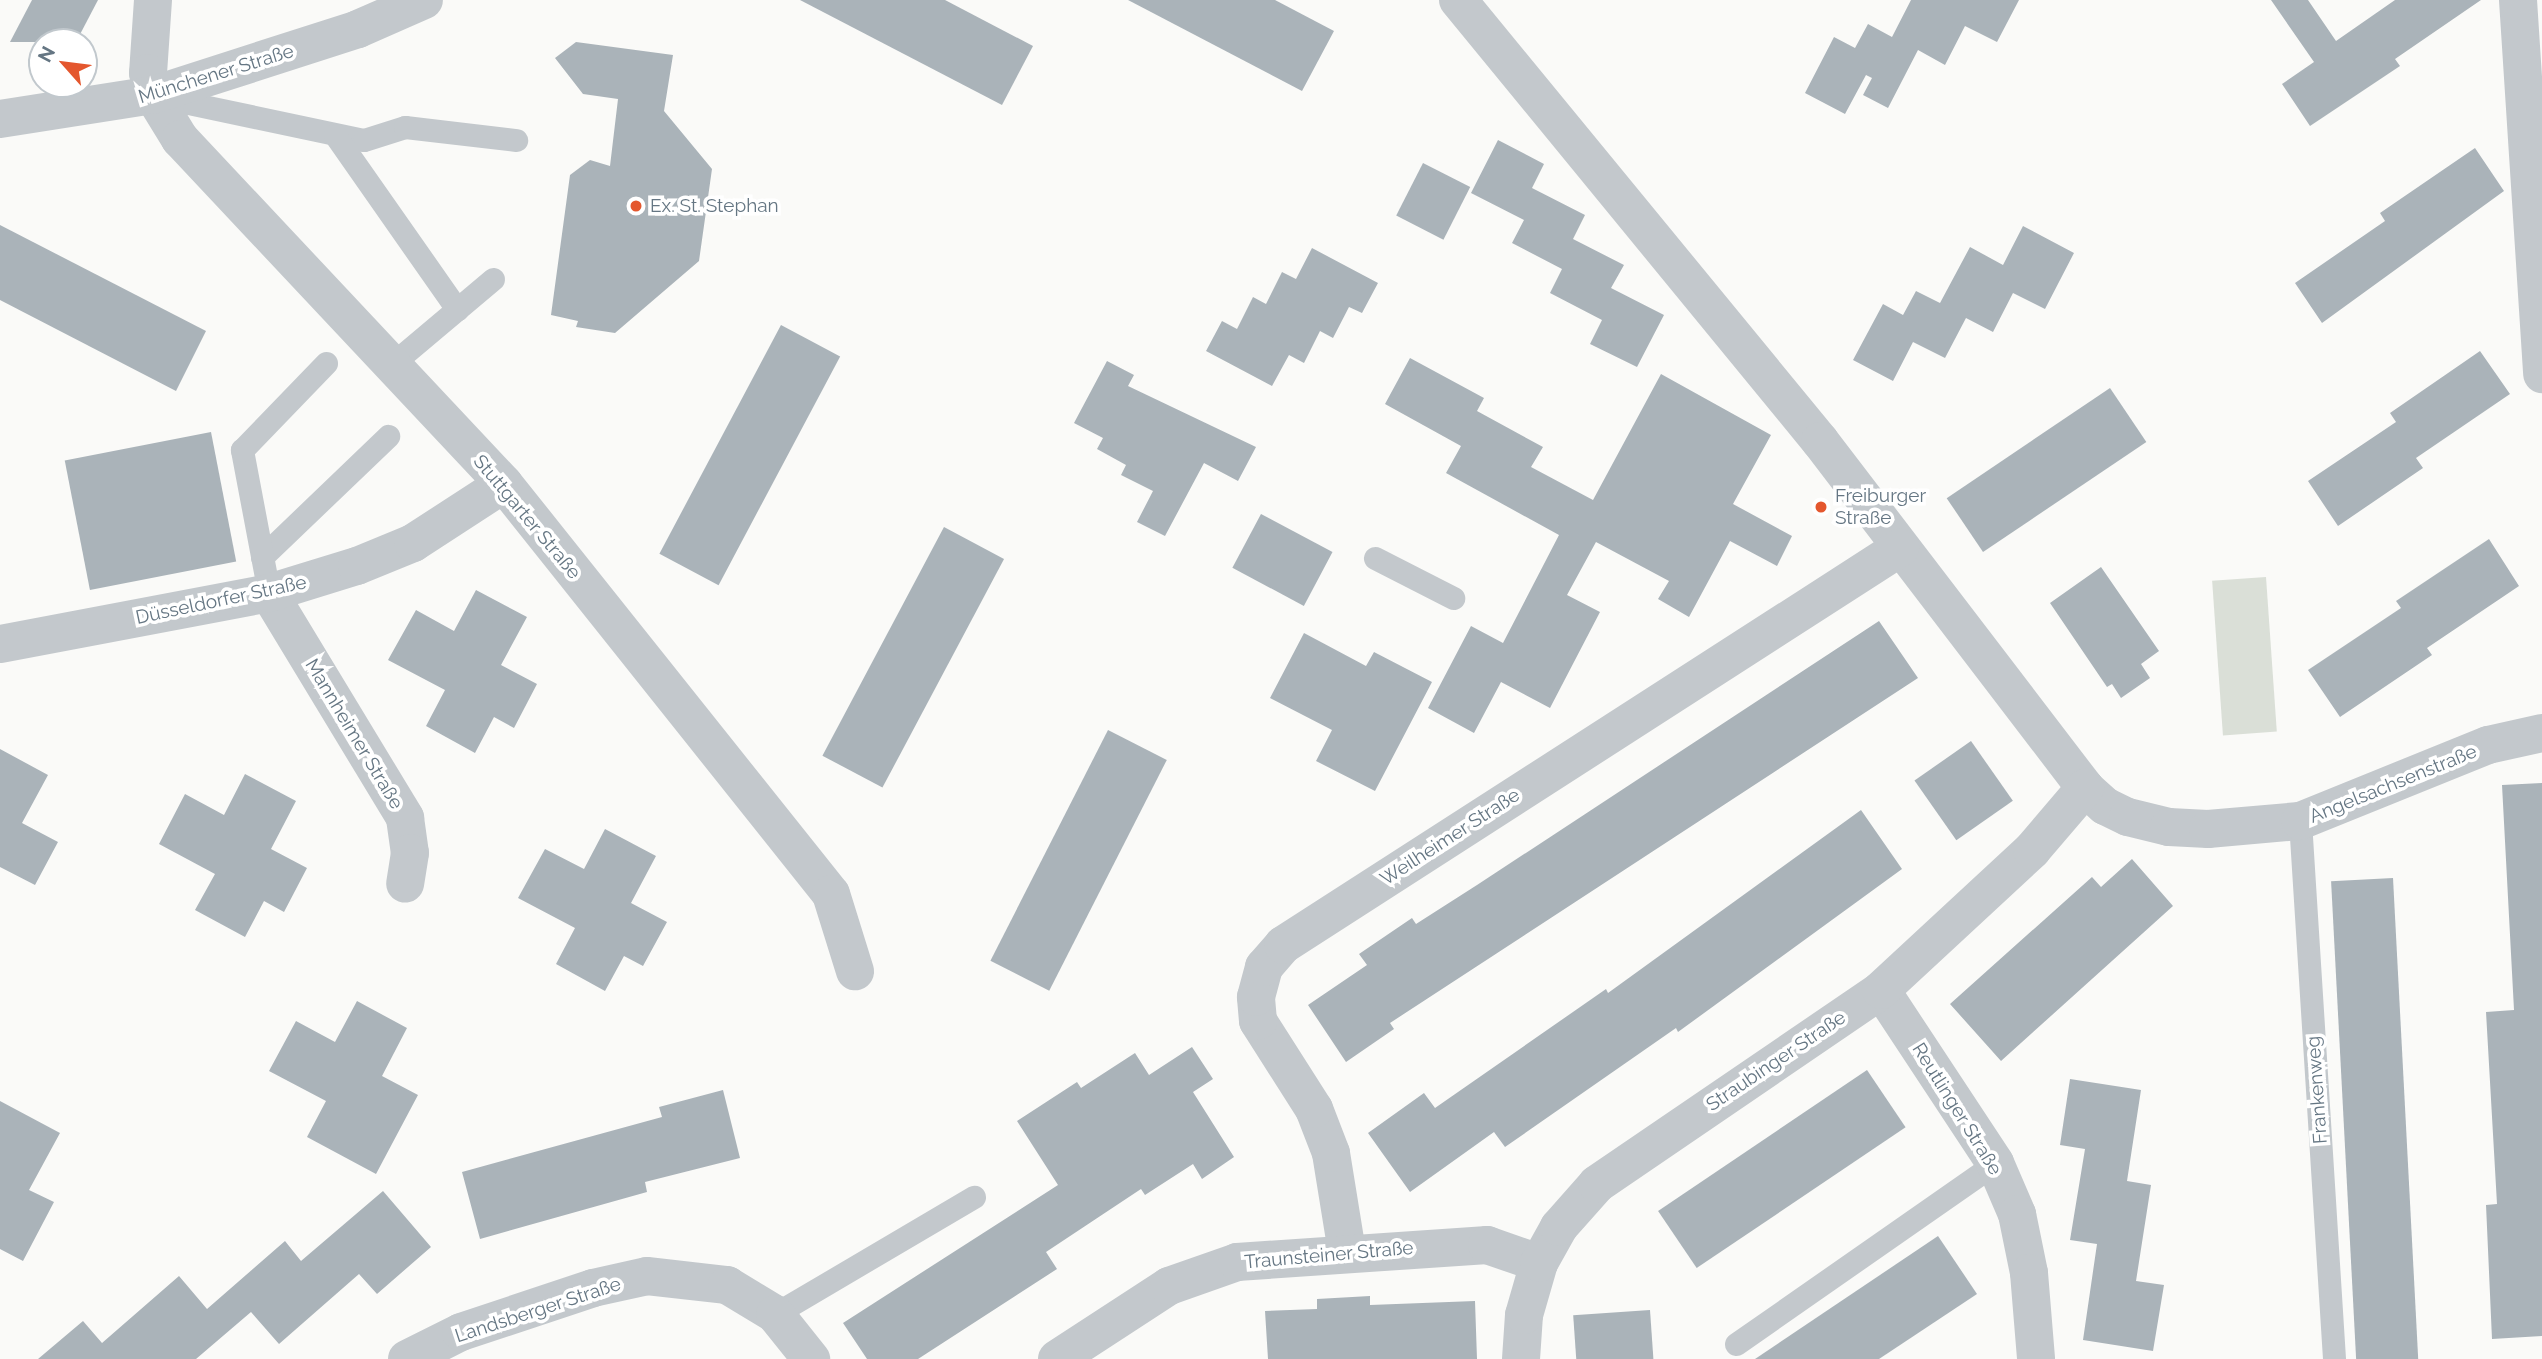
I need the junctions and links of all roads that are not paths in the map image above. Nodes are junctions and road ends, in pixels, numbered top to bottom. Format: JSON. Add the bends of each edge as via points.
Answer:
{"nodes":[{"id":1,"x":153,"y":0,"type":"edge"},
{"id":2,"x":424,"y":0,"type":"edge"},
{"id":3,"x":1458,"y":0,"type":"edge"},
{"id":4,"x":2518,"y":0,"type":"edge"},
{"id":5,"x":153,"y":95,"type":"junction"},
{"id":6,"x":0,"y":119,"type":"edge"},
{"id":7,"x":335,"y":135,"type":"junction"},
{"id":8,"x":516,"y":140,"type":"dead end"},
{"id":9,"x":493,"y":279,"type":"dead end"},
{"id":10,"x":457,"y":309,"type":"junction"},
{"id":11,"x":326,"y":363,"type":"dead end"},
{"id":12,"x":392,"y":364,"type":"junction"},
{"id":13,"x":2542,"y":374,"type":"edge"},
{"id":14,"x":388,"y":436,"type":"dead end"},
{"id":15,"x":504,"y":484,"type":"junction"},
{"id":16,"x":1900,"y":548,"type":"junction"},
{"id":17,"x":1375,"y":558,"type":"dead end"},
{"id":18,"x":266,"y":575,"type":"junction"},
{"id":19,"x":1453,"y":598,"type":"dead end"},
{"id":20,"x":0,"y":645,"type":"edge"},
{"id":21,"x":2542,"y":733,"type":"edge"},
{"id":22,"x":2085,"y":788,"type":"junction"},
{"id":23,"x":2300,"y":821,"type":"junction"},
{"id":24,"x":405,"y":884,"type":"dead end"},
{"id":25,"x":855,"y":971,"type":"dead end"},
{"id":26,"x":1881,"y":990,"type":"junction"},
{"id":27,"x":1995,"y":1163,"type":"junction"},
{"id":28,"x":975,"y":1196,"type":"dead end"},
{"id":29,"x":1347,"y":1252,"type":"junction"},
{"id":30,"x":1539,"y":1263,"type":"junction"},
{"id":31,"x":775,"y":1314,"type":"junction"},
{"id":32,"x":1735,"y":1344,"type":"dead end"},
{"id":33,"x":2035,"y":1358,"type":"edge"},
{"id":34,"x":407,"y":1359,"type":"edge"},
{"id":35,"x":811,"y":1359,"type":"edge"},
{"id":36,"x":1057,"y":1359,"type":"edge"},
{"id":37,"x":1521,"y":1359,"type":"edge"},
{"id":38,"x":2334,"y":1359,"type":"edge"}],
"edges":[{"from":1,"to":5,"type":"street","via":[[147,60]]},
{"from":2,"to":5,"type":"street","name":"Münchener Straße","via":[[358,29]]},
{"from":3,"to":16,"type":"street","via":[[1820,441]]},
{"from":4,"to":13,"type":"street"},
{"from":5,"to":6,"type":"street","name":"Münchener Straße"},
{"from":5,"to":7,"type":"lane"},
{"from":5,"to":12,"type":"street","name":"Stuttgarter Straße","via":[[180,139]]},
{"from":7,"to":8,"type":"lane","via":[[364,140],[405,127]]},
{"from":7,"to":10,"type":"lane"},
{"from":9,"to":10,"type":"lane"},
{"from":10,"to":12,"type":"lane"},
{"from":11,"to":18,"type":"lane","via":[[242,450]]},
{"from":12,"to":15,"type":"street","name":"Stuttgarter Straße"},
{"from":14,"to":18,"type":"lane"},
{"from":15,"to":18,"type":"street","name":"Düsseldorfer Straße","via":[[413,544]]},
{"from":15,"to":25,"type":"street","name":"Stuttgarter Straße","via":[[831,894]]},
{"from":16,"to":22,"type":"street"},
{"from":16,"to":29,"type":"street","name":"Weilheimer Straße","via":[[1283,945],[1264,967],[1256,997],[1258,1021],[1314,1109],[1331,1153]]},
{"from":17,"to":19,"type":"lane"},
{"from":18,"to":20,"type":"street","name":"Düsseldorfer Straße"},
{"from":18,"to":24,"type":"street","name":"Mannheimer Straße","via":[[405,818],[410,853]]},
{"from":21,"to":23,"type":"street","name":"Angelsachsenstraße","via":[[2488,745]]},
{"from":22,"to":23,"type":"street","name":"Angelsachsenstraße","via":[[2105,806],[2128,817],[2169,827],[2208,829]]},
{"from":22,"to":26,"type":"street","name":"Straubinger Straße","via":[[2032,850]]},
{"from":23,"to":38,"type":"lane","name":"Frankenweg"},
{"from":26,"to":27,"type":"street","name":"Reutlinger Straße"},
{"from":26,"to":30,"type":"street","name":"Straubinger Straße","via":[[1597,1184],[1559,1227]]},
{"from":27,"to":32,"type":"lane"},
{"from":27,"to":33,"type":"street","name":"Reutlinger Straße","via":[[2017,1214],[2029,1273]]},
{"from":28,"to":31,"type":"lane"},
{"from":29,"to":30,"type":"street","name":"Traunsteiner Straße","via":[[1487,1245]]},
{"from":29,"to":36,"type":"street","name":"Traunsteiner Straße","via":[[1237,1262],[1169,1286]]},
{"from":30,"to":37,"type":"street","name":"Straubinger Straße","via":[[1524,1315]]},
{"from":31,"to":34,"type":"street","name":"Landsberger Straße","via":[[727,1285],[648,1276],[593,1287],[461,1332]]},
{"from":31,"to":35,"type":"street","name":"Landsberger Straße"}]}
